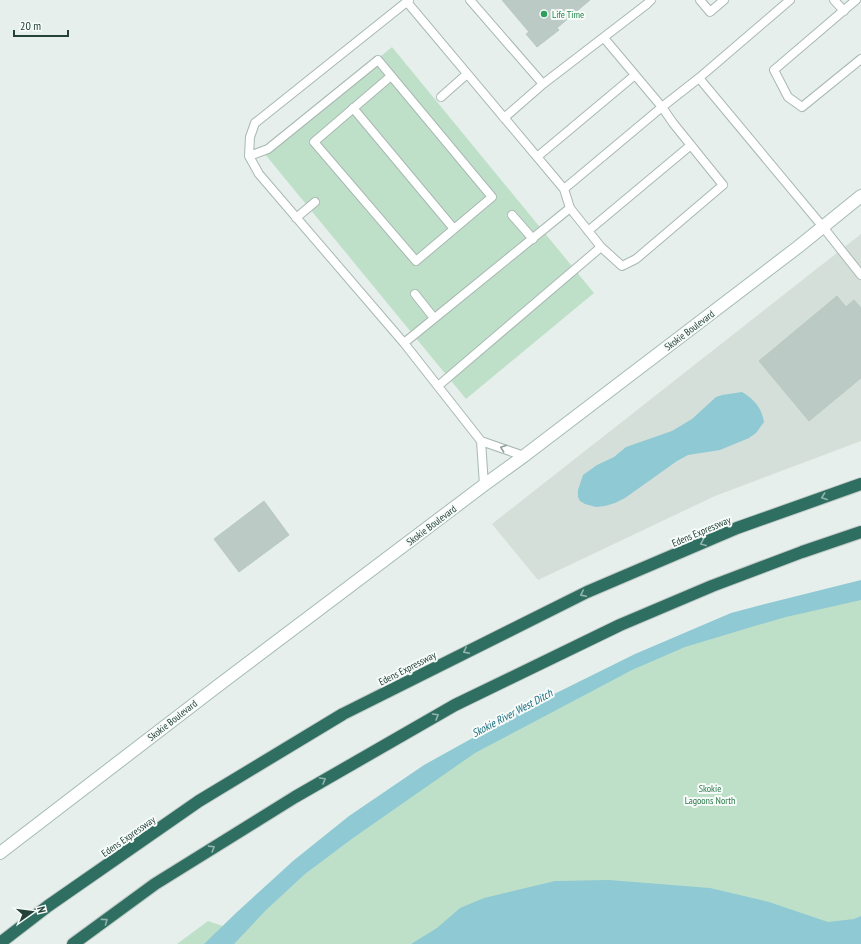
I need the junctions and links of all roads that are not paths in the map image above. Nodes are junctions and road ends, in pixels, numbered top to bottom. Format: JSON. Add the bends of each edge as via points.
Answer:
{"nodes":[{"id":1,"x":470,"y":0,"type":"edge"},
{"id":2,"x":651,"y":0,"type":"edge"},
{"id":3,"x":700,"y":0,"type":"edge"},
{"id":4,"x":724,"y":0,"type":"edge"},
{"id":5,"x":790,"y":0,"type":"edge"},
{"id":6,"x":834,"y":0,"type":"edge"},
{"id":7,"x":856,"y":0,"type":"edge"},
{"id":8,"x":408,"y":1,"type":"edge"},
{"id":9,"x":844,"y":11,"type":"junction"},
{"id":10,"x":604,"y":38,"type":"junction"},
{"id":11,"x":861,"y":59,"type":"edge"},
{"id":12,"x":467,"y":74,"type":"junction"},
{"id":13,"x":635,"y":75,"type":"junction"},
{"id":14,"x":391,"y":76,"type":"junction"},
{"id":15,"x":699,"y":78,"type":"junction"},
{"id":16,"x":543,"y":84,"type":"junction"},
{"id":17,"x":441,"y":97,"type":"dead end"},
{"id":18,"x":662,"y":107,"type":"junction"},
{"id":19,"x":353,"y":108,"type":"junction"},
{"id":20,"x":504,"y":118,"type":"junction"},
{"id":21,"x":691,"y":146,"type":"junction"},
{"id":22,"x":249,"y":156,"type":"junction"},
{"id":23,"x":537,"y":157,"type":"junction"},
{"id":24,"x":564,"y":189,"type":"junction"},
{"id":25,"x":861,"y":196,"type":"edge"},
{"id":26,"x":315,"y":202,"type":"dead end"},
{"id":27,"x":570,"y":208,"type":"junction"},
{"id":28,"x":512,"y":215,"type":"dead end"},
{"id":29,"x":296,"y":218,"type":"junction"},
{"id":30,"x":823,"y":227,"type":"junction"},
{"id":31,"x":454,"y":230,"type":"junction"},
{"id":32,"x":588,"y":231,"type":"junction"},
{"id":33,"x":533,"y":239,"type":"junction"},
{"id":34,"x":601,"y":247,"type":"junction"},
{"id":35,"x":861,"y":275,"type":"edge"},
{"id":36,"x":414,"y":294,"type":"dead end"},
{"id":37,"x":434,"y":318,"type":"junction"},
{"id":38,"x":404,"y":343,"type":"junction"},
{"id":39,"x":438,"y":386,"type":"junction"},
{"id":40,"x":482,"y":441,"type":"junction"},
{"id":41,"x":524,"y":456,"type":"junction"},
{"id":42,"x":861,"y":484,"type":"edge"},
{"id":43,"x":484,"y":485,"type":"junction"},
{"id":44,"x":861,"y":532,"type":"edge"},
{"id":45,"x":0,"y":853,"type":"edge"},
{"id":46,"x":0,"y":943,"type":"edge"},
{"id":47,"x":73,"y":944,"type":"edge"}],
"edges":[{"from":1,"to":16,"type":"lane"},
{"from":2,"to":10,"type":"lane"},
{"from":3,"to":4,"type":"lane","via":[[710,12]]},
{"from":5,"to":15,"type":"lane"},
{"from":6,"to":9,"type":"lane"},
{"from":7,"to":9,"type":"lane"},
{"from":8,"to":12,"type":"lane"},
{"from":8,"to":22,"type":"lane","via":[[255,124],[250,137]]},
{"from":9,"to":11,"type":"lane","via":[[774,70],[788,97],[802,107]]},
{"from":10,"to":13,"type":"lane"},
{"from":10,"to":16,"type":"lane"},
{"from":12,"to":17,"type":"lane"},
{"from":12,"to":20,"type":"lane"},
{"from":13,"to":18,"type":"lane"},
{"from":13,"to":23,"type":"lane"},
{"from":14,"to":19,"type":"lane"},
{"from":14,"to":22,"type":"lane","via":[[378,60],[268,149]]},
{"from":14,"to":31,"type":"lane","via":[[492,197]]},
{"from":15,"to":18,"type":"lane"},
{"from":15,"to":30,"type":"lane"},
{"from":16,"to":20,"type":"lane"},
{"from":18,"to":21,"type":"lane"},
{"from":18,"to":24,"type":"lane"},
{"from":19,"to":31,"type":"lane"},
{"from":19,"to":31,"type":"lane","via":[[314,142],[416,261]]},
{"from":20,"to":23,"type":"lane"},
{"from":21,"to":32,"type":"lane"},
{"from":21,"to":34,"type":"lane","via":[[723,185],[636,259],[622,266]]},
{"from":22,"to":29,"type":"lane","via":[[259,174]]},
{"from":23,"to":24,"type":"lane"},
{"from":24,"to":27,"type":"lane"},
{"from":25,"to":30,"type":"main road","name":"Skokie Boulevard"},
{"from":26,"to":29,"type":"lane"},
{"from":27,"to":32,"type":"lane"},
{"from":27,"to":33,"type":"lane"},
{"from":28,"to":33,"type":"lane"},
{"from":29,"to":38,"type":"lane"},
{"from":30,"to":35,"type":"lane"},
{"from":30,"to":41,"type":"main road","name":"Skokie Boulevard"},
{"from":32,"to":34,"type":"lane"},
{"from":33,"to":37,"type":"lane"},
{"from":34,"to":39,"type":"lane"},
{"from":36,"to":37,"type":"lane"},
{"from":37,"to":38,"type":"lane"},
{"from":38,"to":39,"type":"lane"},
{"from":39,"to":40,"type":"lane"},
{"from":41,"to":40,"type":"lane","one_way":true},
{"from":40,"to":43,"type":"lane"},
{"from":41,"to":43,"type":"main road","name":"Skokie Boulevard"},
{"from":42,"to":46,"type":"highway","name":"Edens Expressway","one_way":true,"via":[[737,528],[586,592],[343,714],[199,801],[48,906]]},
{"from":43,"to":45,"type":"main road","name":"Skokie Boulevard"},
{"from":47,"to":44,"type":"highway","one_way":true,"via":[[155,884],[294,797],[455,705],[634,618],[727,580]]}]}
